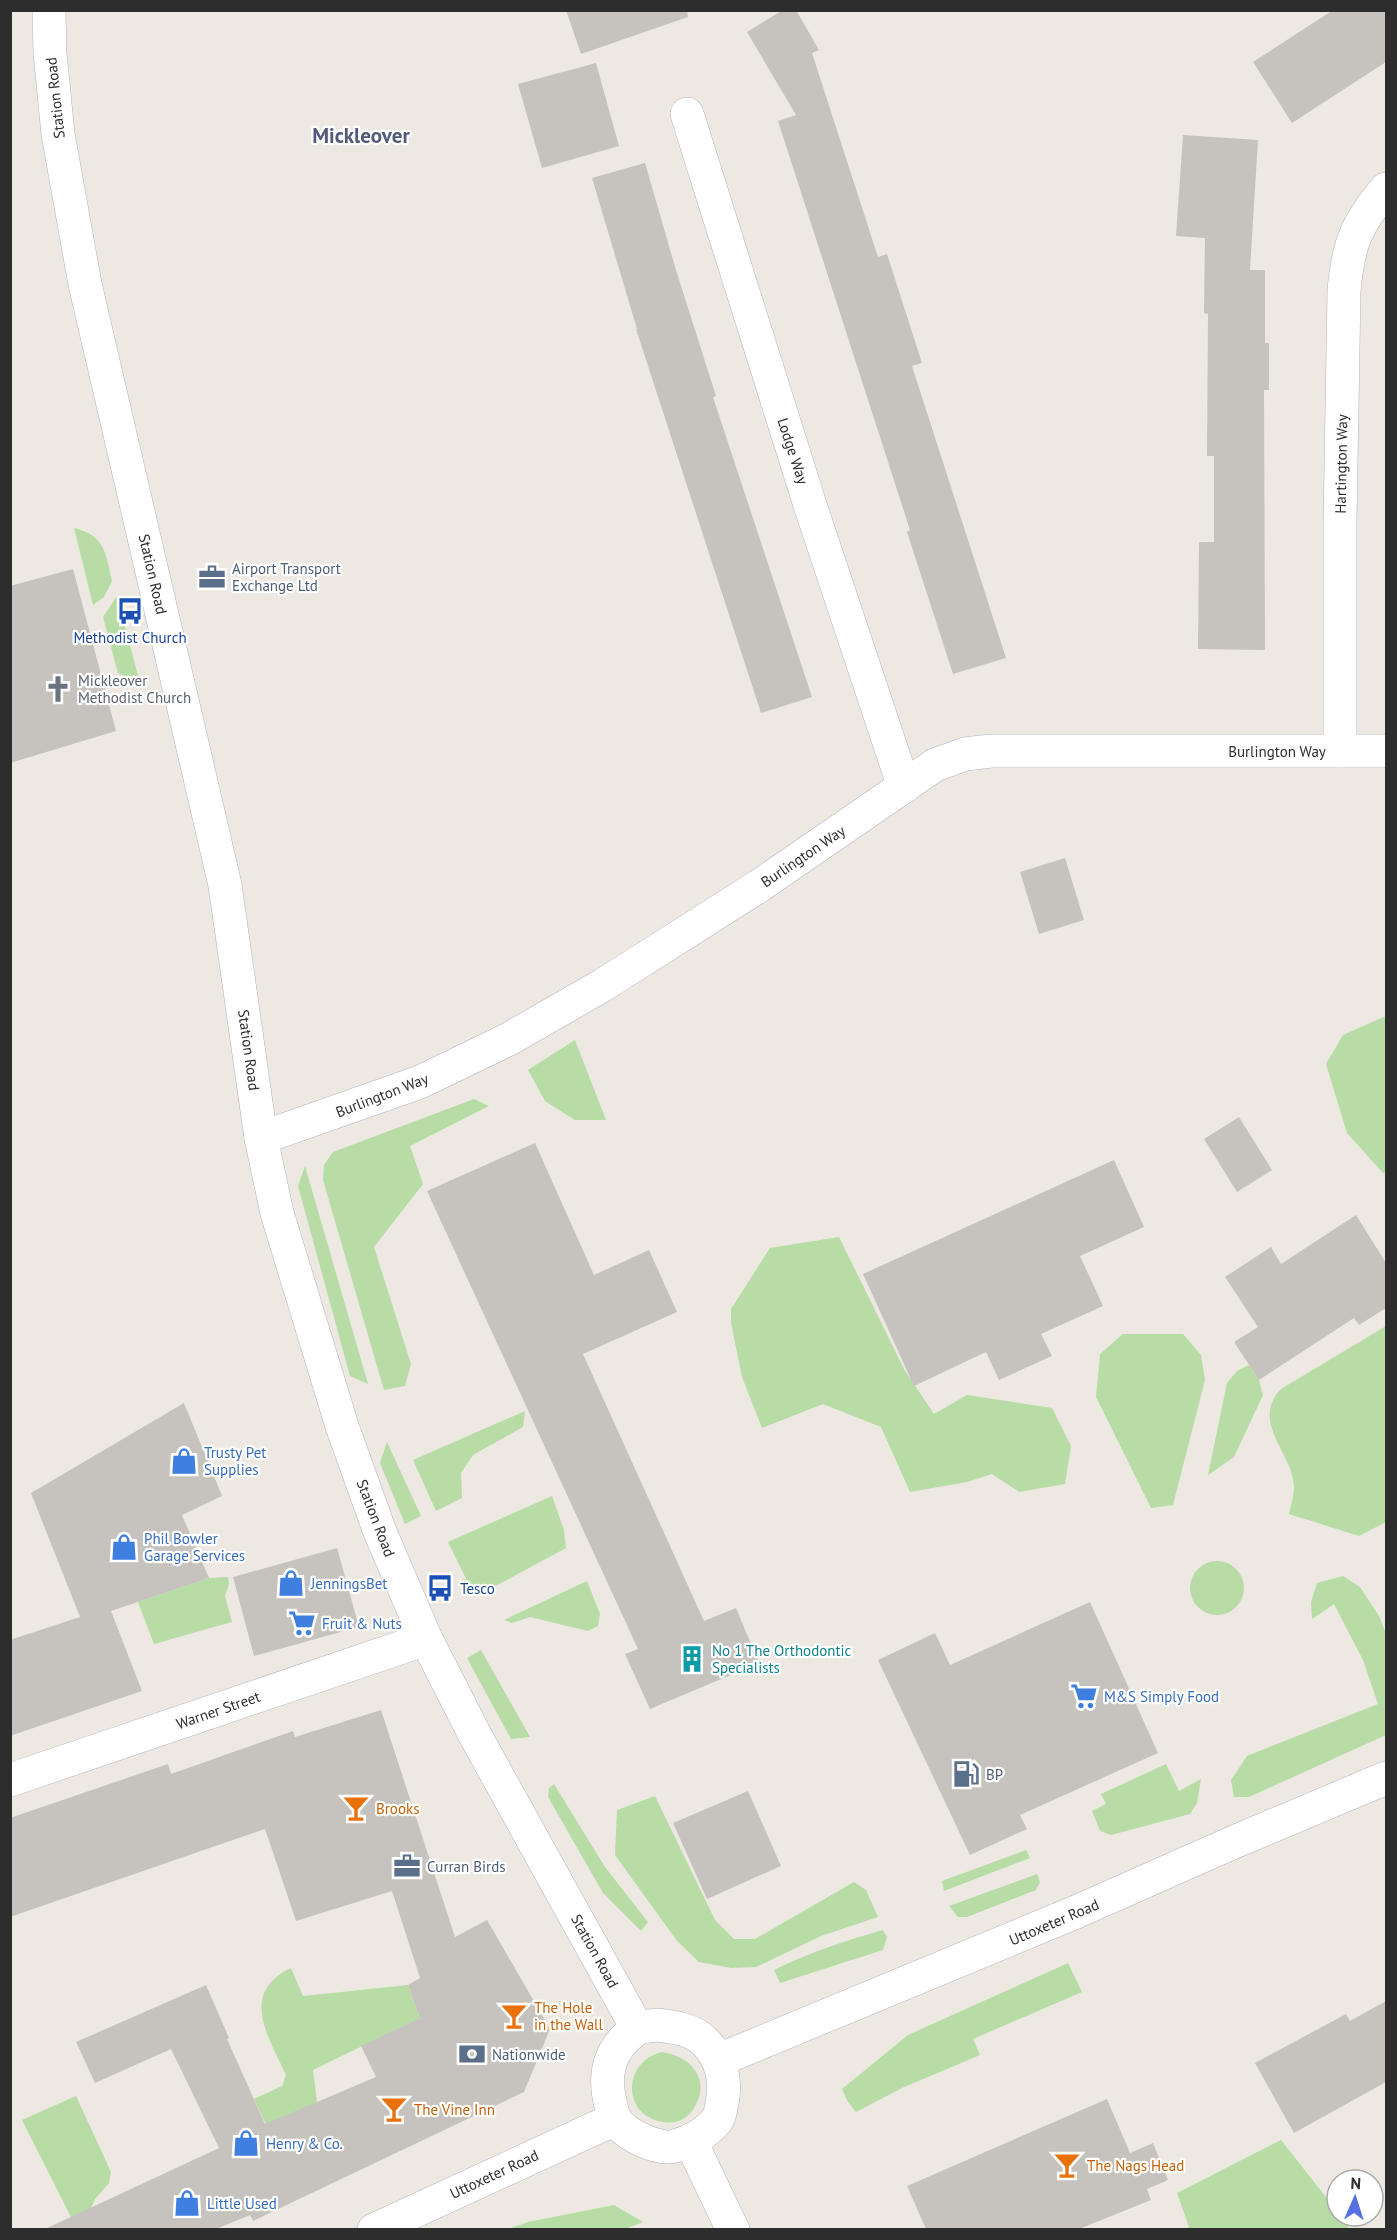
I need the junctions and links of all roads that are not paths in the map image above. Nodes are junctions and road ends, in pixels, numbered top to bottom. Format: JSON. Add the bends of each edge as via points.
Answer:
{"nodes":[{"id":1,"x":49,"y":10,"type":"edge"},
{"id":2,"x":687,"y":114,"type":"dead end"},
{"id":3,"x":1386,"y":189,"type":"edge"},
{"id":4,"x":1340,"y":751,"type":"junction"},
{"id":5,"x":1386,"y":751,"type":"edge"},
{"id":6,"x":904,"y":788,"type":"junction"},
{"id":7,"x":261,"y":1138,"type":"junction"},
{"id":8,"x":426,"y":1639,"type":"junction"},
{"id":9,"x":1386,"y":1778,"type":"edge"},
{"id":10,"x":10,"y":1780,"type":"edge"},
{"id":11,"x":637,"y":2028,"type":"junction"},
{"id":12,"x":719,"y":2060,"type":"junction"},
{"id":13,"x":615,"y":2119,"type":"junction"},
{"id":14,"x":690,"y":2140,"type":"junction"},
{"id":15,"x":374,"y":2229,"type":"edge"},
{"id":16,"x":733,"y":2229,"type":"edge"}],
"edges":[{"from":1,"to":7,"type":"street","name":"Station Road","via":[[58,134],[86,284],[225,885]]},
{"from":2,"to":6,"type":"street","name":"Lodge Way"},
{"from":3,"to":4,"type":"street","name":"Hartington Way","via":[[1353,237],[1344,291]]},
{"from":4,"to":5,"type":"street","name":"Burlington Way"},
{"from":4,"to":6,"type":"street","name":"Burlington Way","via":[[991,751],[965,754],[936,765]]},
{"from":6,"to":7,"type":"street","name":"Burlington Way","via":[[759,886],[603,985],[509,1039],[420,1082]]},
{"from":7,"to":8,"type":"street","name":"Station Road","via":[[277,1213],[342,1426],[380,1532]]},
{"from":8,"to":10,"type":"street","name":"Warner Street"},
{"from":8,"to":11,"type":"street","name":"Station Road"},
{"from":9,"to":12,"type":"street","name":"Uttoxeter Road"},
{"from":11,"to":12,"type":"street","via":[[677,2027],[703,2039]]},
{"from":11,"to":13,"type":"street","via":[[616,2049],[609,2067],[606,2087]]},
{"from":12,"to":14,"type":"street","via":[[724,2081],[719,2118]]},
{"from":13,"to":14,"type":"street","via":[[649,2144],[672,2147]]},
{"from":13,"to":15,"type":"street","name":"Uttoxeter Road"},
{"from":14,"to":16,"type":"street"}]}
